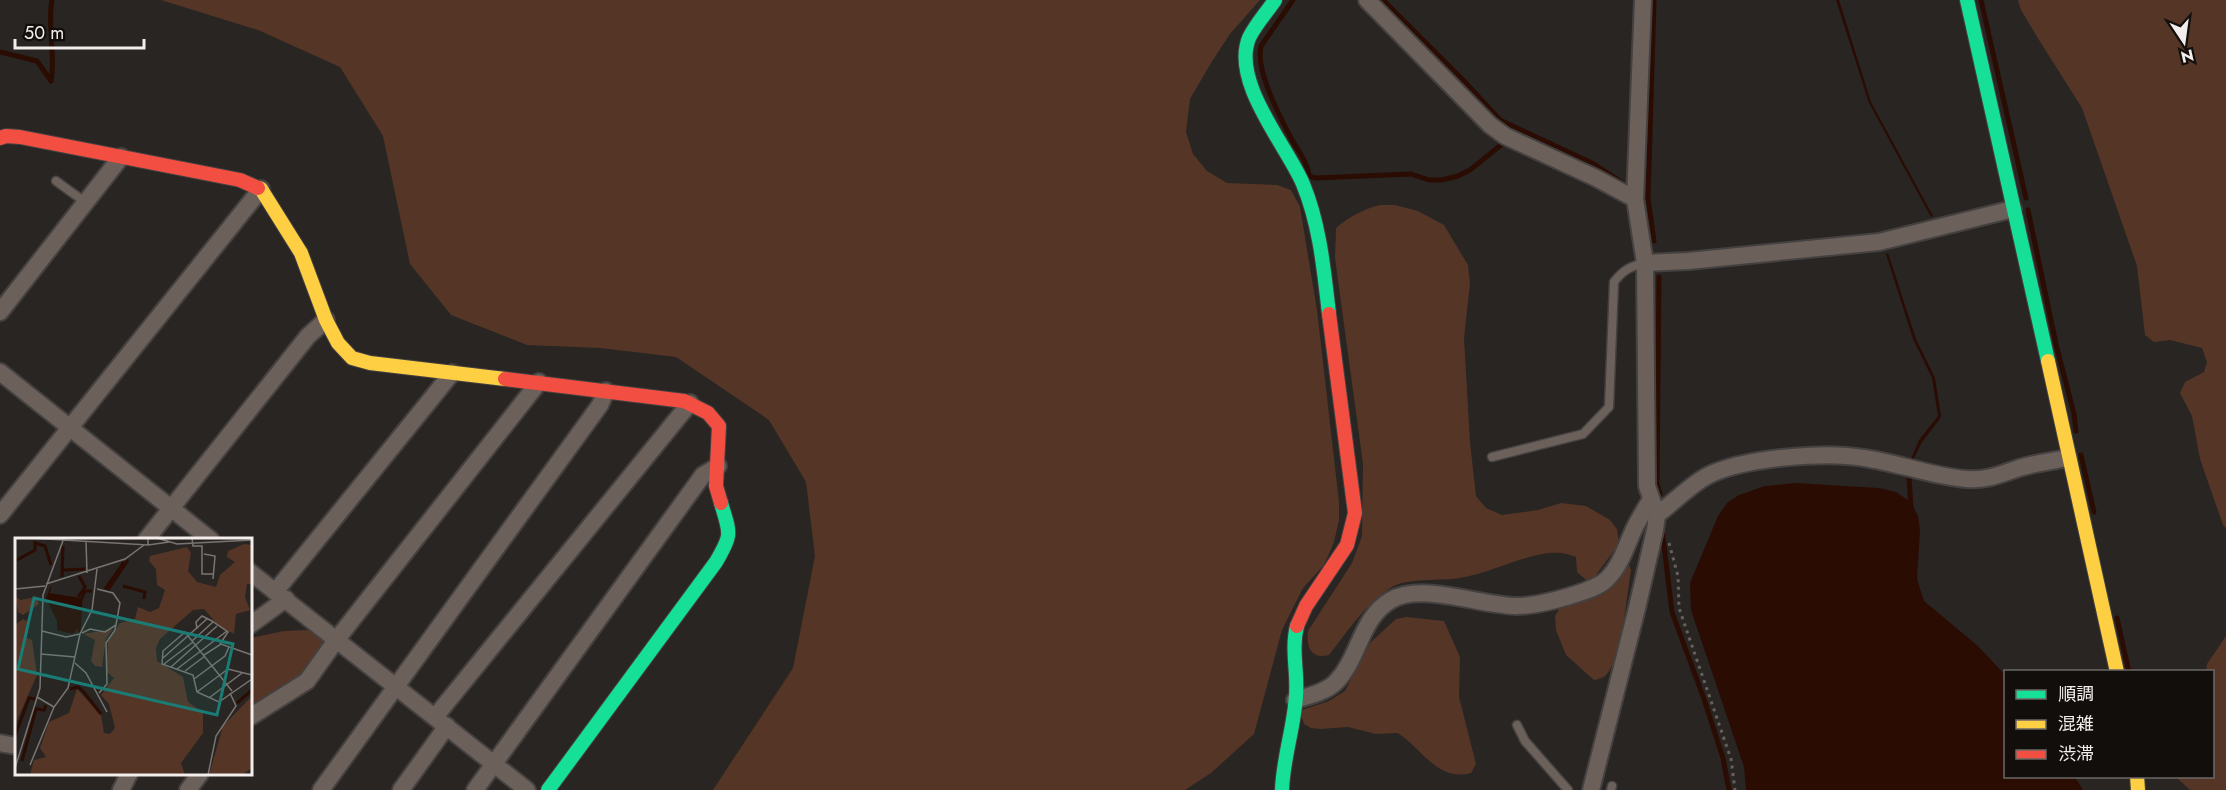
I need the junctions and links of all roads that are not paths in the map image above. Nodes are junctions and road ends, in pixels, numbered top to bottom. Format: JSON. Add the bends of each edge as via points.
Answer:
{"nodes":[{"id":1,"x":1275,"y":0,"type":"edge"},
{"id":2,"x":1367,"y":0,"type":"edge"},
{"id":3,"x":1643,"y":0,"type":"edge"},
{"id":4,"x":1967,"y":0,"type":"edge"},
{"id":5,"x":0,"y":138,"type":"edge"},
{"id":6,"x":121,"y":157,"type":"junction"},
{"id":7,"x":56,"y":181,"type":"dead end"},
{"id":8,"x":261,"y":189,"type":"junction"},
{"id":9,"x":1635,"y":199,"type":"junction"},
{"id":10,"x":85,"y":202,"type":"junction"},
{"id":11,"x":2013,"y":208,"type":"junction"},
{"id":12,"x":1646,"y":263,"type":"junction"},
{"id":13,"x":0,"y":312,"type":"edge"},
{"id":14,"x":326,"y":320,"type":"junction"},
{"id":15,"x":0,"y":372,"type":"edge"},
{"id":16,"x":452,"y":373,"type":"junction"},
{"id":17,"x":539,"y":382,"type":"junction"},
{"id":18,"x":606,"y":391,"type":"junction"},
{"id":19,"x":690,"y":403,"type":"junction"},
{"id":20,"x":70,"y":429,"type":"junction"},
{"id":21,"x":1492,"y":457,"type":"dead end"},
{"id":22,"x":2068,"y":458,"type":"junction"},
{"id":23,"x":718,"y":465,"type":"junction"},
{"id":24,"x":1654,"y":507,"type":"junction"},
{"id":25,"x":173,"y":508,"type":"junction"},
{"id":26,"x":0,"y":515,"type":"edge"},
{"id":27,"x":148,"y":538,"type":"edge"},
{"id":28,"x":209,"y":538,"type":"edge"},
{"id":29,"x":252,"y":574,"type":"edge"},
{"id":30,"x":280,"y":596,"type":"junction"},
{"id":31,"x":252,"y":623,"type":"edge"},
{"id":32,"x":337,"y":639,"type":"junction"},
{"id":33,"x":2117,"y":670,"type":"edge"},
{"id":34,"x":396,"y":687,"type":"junction"},
{"id":35,"x":1295,"y":700,"type":"junction"},
{"id":36,"x":252,"y":716,"type":"edge"},
{"id":37,"x":441,"y":722,"type":"junction"},
{"id":38,"x":1517,"y":724,"type":"dead end"},
{"id":39,"x":0,"y":743,"type":"edge"},
{"id":40,"x":15,"y":746,"type":"edge"},
{"id":41,"x":494,"y":763,"type":"junction"},
{"id":42,"x":128,"y":775,"type":"edge"},
{"id":43,"x":199,"y":775,"type":"edge"},
{"id":44,"x":121,"y":790,"type":"edge"},
{"id":45,"x":188,"y":790,"type":"edge"},
{"id":46,"x":321,"y":790,"type":"edge"},
{"id":47,"x":400,"y":790,"type":"edge"},
{"id":48,"x":475,"y":790,"type":"edge"},
{"id":49,"x":527,"y":790,"type":"edge"},
{"id":50,"x":548,"y":790,"type":"edge"},
{"id":51,"x":1282,"y":790,"type":"edge"},
{"id":52,"x":1568,"y":790,"type":"edge"},
{"id":53,"x":1591,"y":790,"type":"edge"}],
"edges":[{"from":1,"to":35,"type":"street","via":[[1249,38],[1245,60],[1265,118],[1303,184],[1320,243],[1355,513],[1348,547],[1312,594],[1298,623],[1294,646]]},
{"from":2,"to":9,"type":"street","via":[[1504,136]]},
{"from":3,"to":9,"type":"street"},
{"from":4,"to":11,"type":"street"},
{"from":5,"to":6,"type":"street","via":[[20,137]]},
{"from":6,"to":8,"type":"street","via":[[240,180]]},
{"from":6,"to":10,"type":"street"},
{"from":7,"to":10,"type":"lane"},
{"from":8,"to":14,"type":"street","via":[[302,253]]},
{"from":8,"to":20,"type":"street"},
{"from":9,"to":12,"type":"street"},
{"from":10,"to":13,"type":"street"},
{"from":11,"to":12,"type":"street","via":[[1879,242]]},
{"from":11,"to":22,"type":"street"},
{"from":12,"to":21,"type":"lane","via":[[1631,266],[1614,282],[1609,407],[1583,435]]},
{"from":12,"to":24,"type":"street","via":[[1647,486]]},
{"from":14,"to":16,"type":"street","via":[[338,343],[352,358]]},
{"from":14,"to":25,"type":"street","via":[[308,336]]},
{"from":15,"to":20,"type":"street"},
{"from":16,"to":17,"type":"street"},
{"from":16,"to":30,"type":"street"},
{"from":17,"to":18,"type":"street"},
{"from":17,"to":32,"type":"street"},
{"from":18,"to":19,"type":"street"},
{"from":18,"to":34,"type":"street","via":[[600,405]]},
{"from":19,"to":23,"type":"street","via":[[705,409],[719,426]]},
{"from":19,"to":37,"type":"street"},
{"from":20,"to":25,"type":"street"},
{"from":20,"to":26,"type":"street"},
{"from":22,"to":24,"type":"street","via":[[1999,476],[1967,479],[1861,457],[1798,457],[1717,472]]},
{"from":22,"to":33,"type":"street"},
{"from":23,"to":41,"type":"street","via":[[703,475]]},
{"from":23,"to":50,"type":"street","via":[[716,486],[729,540]]},
{"from":24,"to":35,"type":"street","via":[[1636,524],[1608,578],[1596,586],[1555,601],[1516,606],[1405,594],[1380,607],[1335,683]]},
{"from":24,"to":53,"type":"street","via":[[1637,608]]},
{"from":25,"to":27,"type":"street"},
{"from":25,"to":28,"type":"street"},
{"from":29,"to":30,"type":"street"},
{"from":30,"to":31,"type":"street"},
{"from":30,"to":32,"type":"street"},
{"from":32,"to":34,"type":"street"},
{"from":32,"to":36,"type":"street","via":[[307,681]]},
{"from":34,"to":37,"type":"street"},
{"from":34,"to":46,"type":"street"},
{"from":35,"to":51,"type":"street"},
{"from":37,"to":41,"type":"street"},
{"from":37,"to":47,"type":"street"},
{"from":38,"to":52,"type":"lane","via":[[1525,741]]},
{"from":39,"to":40,"type":"street"},
{"from":41,"to":48,"type":"street"},
{"from":41,"to":49,"type":"street"},
{"from":42,"to":44,"type":"street"},
{"from":43,"to":45,"type":"street"}]}
